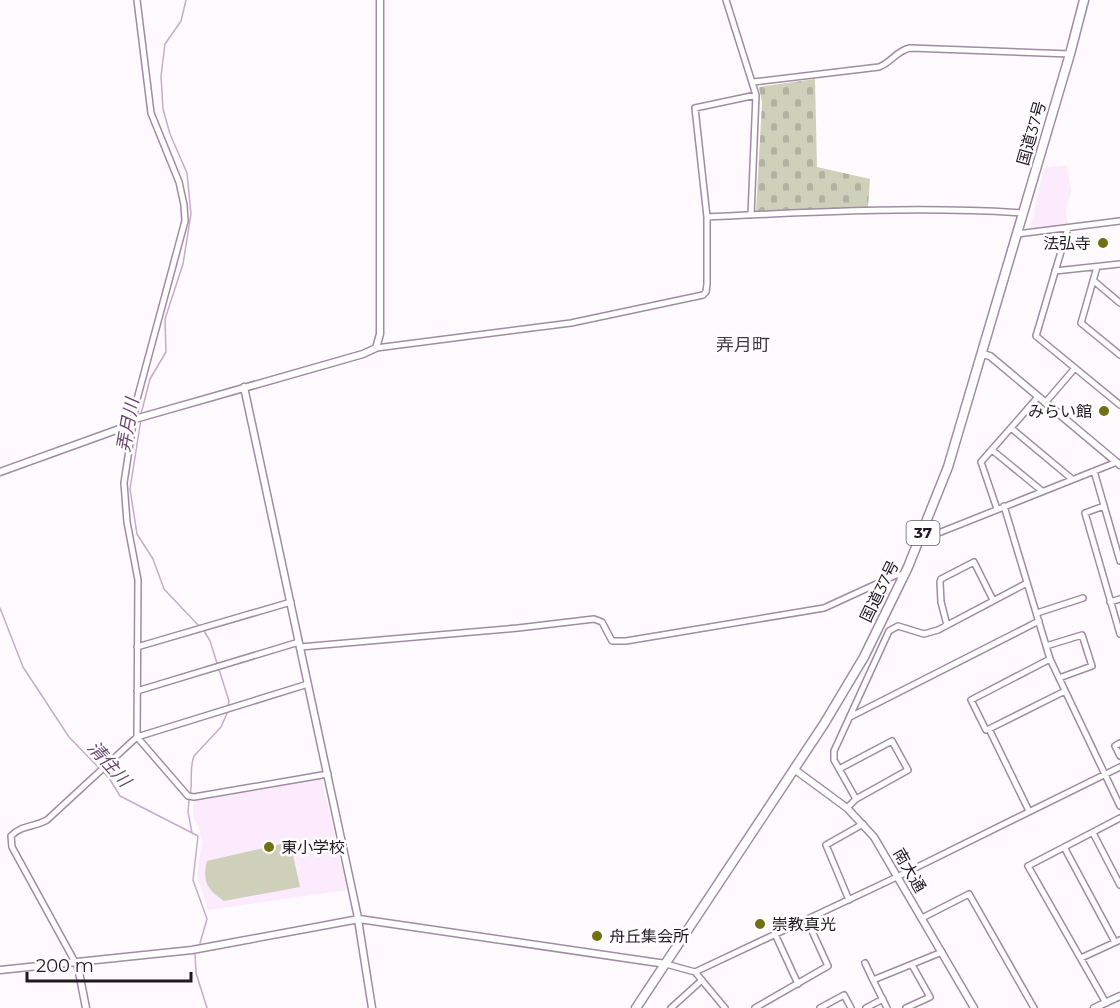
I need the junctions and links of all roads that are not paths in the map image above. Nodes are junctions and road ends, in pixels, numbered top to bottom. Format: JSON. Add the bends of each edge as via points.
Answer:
{"nodes":[{"id":1,"x":137,"y":0,"type":"edge"},
{"id":2,"x":380,"y":0,"type":"edge"},
{"id":3,"x":726,"y":0,"type":"edge"},
{"id":4,"x":1084,"y":0,"type":"edge"},
{"id":5,"x":1070,"y":54,"type":"junction"},
{"id":6,"x":753,"y":82,"type":"junction"},
{"id":7,"x":756,"y":95,"type":"junction"},
{"id":8,"x":1023,"y":213,"type":"junction"},
{"id":9,"x":751,"y":215,"type":"junction"},
{"id":10,"x":707,"y":217,"type":"junction"},
{"id":11,"x":1120,"y":221,"type":"edge"},
{"id":12,"x":1068,"y":228,"type":"junction"},
{"id":13,"x":1017,"y":234,"type":"junction"},
{"id":14,"x":1120,"y":264,"type":"edge"},
{"id":15,"x":1097,"y":267,"type":"junction"},
{"id":16,"x":1055,"y":271,"type":"junction"},
{"id":17,"x":1094,"y":281,"type":"junction"},
{"id":18,"x":1120,"y":303,"type":"edge"},
{"id":19,"x":376,"y":348,"type":"junction"},
{"id":20,"x":982,"y":354,"type":"junction"},
{"id":21,"x":1120,"y":355,"type":"edge"},
{"id":22,"x":1075,"y":368,"type":"junction"},
{"id":23,"x":244,"y":387,"type":"junction"},
{"id":24,"x":1038,"y":397,"type":"junction"},
{"id":25,"x":1046,"y":403,"type":"junction"},
{"id":26,"x":1120,"y":405,"type":"edge"},
{"id":27,"x":134,"y":421,"type":"junction"},
{"id":28,"x":1011,"y":428,"type":"junction"},
{"id":29,"x":992,"y":450,"type":"junction"},
{"id":30,"x":1118,"y":463,"type":"edge"},
{"id":31,"x":1,"y":470,"type":"edge"},
{"id":32,"x":1094,"y":471,"type":"junction"},
{"id":33,"x":1072,"y":479,"type":"junction"},
{"id":34,"x":1042,"y":491,"type":"junction"},
{"id":35,"x":1004,"y":506,"type":"junction"},
{"id":36,"x":1104,"y":506,"type":"junction"},
{"id":37,"x":997,"y":509,"type":"junction"},
{"id":38,"x":922,"y":536,"type":"junction"},
{"id":39,"x":1120,"y":561,"type":"edge"},
{"id":40,"x":904,"y":575,"type":"junction"},
{"id":41,"x":1027,"y":583,"type":"junction"},
{"id":42,"x":1083,"y":598,"type":"dead end"},
{"id":43,"x":1120,"y":599,"type":"edge"},
{"id":44,"x":993,"y":600,"type":"junction"},
{"id":45,"x":291,"y":602,"type":"junction"},
{"id":46,"x":1110,"y":602,"type":"junction"},
{"id":47,"x":1037,"y":613,"type":"junction"},
{"id":48,"x":1039,"y":621,"type":"junction"},
{"id":49,"x":947,"y":625,"type":"junction"},
{"id":50,"x":1120,"y":634,"type":"edge"},
{"id":51,"x":300,"y":644,"type":"junction"},
{"id":52,"x":1046,"y":646,"type":"junction"},
{"id":53,"x":137,"y":647,"type":"junction"},
{"id":54,"x":1050,"y":659,"type":"junction"},
{"id":55,"x":1059,"y":678,"type":"junction"},
{"id":56,"x":308,"y":684,"type":"junction"},
{"id":57,"x":137,"y":691,"type":"junction"},
{"id":58,"x":1065,"y":691,"type":"junction"},
{"id":59,"x":850,"y":717,"type":"junction"},
{"id":60,"x":989,"y":729,"type":"junction"},
{"id":61,"x":137,"y":737,"type":"junction"},
{"id":62,"x":1120,"y":743,"type":"edge"},
{"id":63,"x":1120,"y":756,"type":"edge"},
{"id":64,"x":1120,"y":767,"type":"edge"},
{"id":65,"x":794,"y":769,"type":"junction"},
{"id":66,"x":839,"y":769,"type":"junction"},
{"id":67,"x":328,"y":774,"type":"junction"},
{"id":68,"x":1104,"y":774,"type":"junction"},
{"id":69,"x":856,"y":799,"type":"junction"},
{"id":70,"x":1120,"y":806,"type":"edge"},
{"id":71,"x":847,"y":808,"type":"junction"},
{"id":72,"x":1029,"y":811,"type":"junction"},
{"id":73,"x":1120,"y":818,"type":"edge"},
{"id":74,"x":863,"y":824,"type":"junction"},
{"id":75,"x":1093,"y":833,"type":"junction"},
{"id":76,"x":1064,"y":847,"type":"junction"},
{"id":77,"x":899,"y":876,"type":"junction"},
{"id":78,"x":1120,"y":885,"type":"edge"},
{"id":79,"x":849,"y":900,"type":"junction"},
{"id":80,"x":922,"y":918,"type":"junction"},
{"id":81,"x":359,"y":919,"type":"junction"},
{"id":82,"x":807,"y":920,"type":"junction"},
{"id":83,"x":776,"y":934,"type":"junction"},
{"id":84,"x":1117,"y":941,"type":"edge"},
{"id":85,"x":942,"y":952,"type":"junction"},
{"id":86,"x":1081,"y":958,"type":"junction"},
{"id":87,"x":76,"y":962,"type":"junction"},
{"id":88,"x":865,"y":963,"type":"dead end"},
{"id":89,"x":666,"y":964,"type":"junction"},
{"id":90,"x":912,"y":965,"type":"junction"},
{"id":91,"x":0,"y":970,"type":"edge"},
{"id":92,"x":695,"y":972,"type":"junction"},
{"id":93,"x":702,"y":980,"type":"junction"},
{"id":94,"x":873,"y":980,"type":"junction"},
{"id":95,"x":798,"y":984,"type":"junction"},
{"id":96,"x":1120,"y":996,"type":"edge"},
{"id":97,"x":883,"y":999,"type":"junction"},
{"id":98,"x":1106,"y":1002,"type":"junction"},
{"id":99,"x":721,"y":1007,"type":"edge"},
{"id":100,"x":86,"y":1008,"type":"edge"},
{"id":101,"x":372,"y":1008,"type":"edge"},
{"id":102,"x":636,"y":1008,"type":"edge"},
{"id":103,"x":671,"y":1008,"type":"edge"},
{"id":104,"x":755,"y":1008,"type":"edge"},
{"id":105,"x":820,"y":1008,"type":"edge"},
{"id":106,"x":850,"y":1008,"type":"edge"},
{"id":107,"x":866,"y":1008,"type":"edge"},
{"id":108,"x":888,"y":1008,"type":"edge"},
{"id":109,"x":906,"y":1008,"type":"edge"},
{"id":110,"x":974,"y":1008,"type":"edge"},
{"id":111,"x":1034,"y":1008,"type":"edge"},
{"id":112,"x":1094,"y":1008,"type":"edge"}],
"edges":[{"from":1,"to":27,"type":"street","via":[[154,123],[179,182],[185,221]]},
{"from":2,"to":19,"type":"street","via":[[380,334]]},
{"from":3,"to":6,"type":"street"},
{"from":4,"to":5,"type":"highway","name":"国道37号","number":"37"},
{"from":5,"to":6,"type":"street","via":[[910,48],[896,53],[879,67]]},
{"from":5,"to":8,"type":"highway","name":"国道37号","number":"37"},
{"from":6,"to":7,"type":"street"},
{"from":7,"to":9,"type":"street"},
{"from":7,"to":10,"type":"street","via":[[695,108]]},
{"from":8,"to":9,"type":"street","via":[[943,210]]},
{"from":8,"to":13,"type":"highway","name":"国道37号","number":"37"},
{"from":9,"to":10,"type":"street"},
{"from":10,"to":19,"type":"street","via":[[706,292],[696,298],[571,323]]},
{"from":11,"to":12,"type":"street"},
{"from":12,"to":13,"type":"street"},
{"from":12,"to":16,"type":"street"},
{"from":13,"to":20,"type":"highway","name":"国道37号","number":"37"},
{"from":14,"to":15,"type":"street"},
{"from":15,"to":16,"type":"street"},
{"from":15,"to":17,"type":"street"},
{"from":16,"to":22,"type":"street","via":[[1036,336]]},
{"from":17,"to":18,"type":"street"},
{"from":17,"to":21,"type":"street","via":[[1081,323]]},
{"from":19,"to":23,"type":"street"},
{"from":20,"to":24,"type":"street","via":[[990,356]]},
{"from":20,"to":38,"type":"highway","name":"国道37号","number":"37","via":[[948,467]]},
{"from":22,"to":25,"type":"street"},
{"from":22,"to":26,"type":"street"},
{"from":23,"to":27,"type":"street"},
{"from":23,"to":45,"type":"street"},
{"from":24,"to":25,"type":"street"},
{"from":24,"to":28,"type":"street"},
{"from":25,"to":30,"type":"street"},
{"from":27,"to":31,"type":"street"},
{"from":27,"to":53,"type":"street","via":[[124,500],[138,580]]},
{"from":28,"to":29,"type":"street"},
{"from":28,"to":33,"type":"street"},
{"from":29,"to":34,"type":"street"},
{"from":29,"to":37,"type":"street","via":[[981,462]]},
{"from":30,"to":32,"type":"street"},
{"from":32,"to":33,"type":"street"},
{"from":32,"to":36,"type":"street"},
{"from":33,"to":34,"type":"street"},
{"from":34,"to":35,"type":"street"},
{"from":35,"to":37,"type":"street"},
{"from":35,"to":41,"type":"street"},
{"from":36,"to":39,"type":"street"},
{"from":36,"to":46,"type":"street","via":[[1085,513]]},
{"from":37,"to":38,"type":"street"},
{"from":38,"to":40,"type":"highway","name":"国道37号","number":"37"},
{"from":40,"to":51,"type":"street","via":[[896,575],[824,608],[626,641],[612,641],[602,622],[594,619]]},
{"from":40,"to":65,"type":"highway","name":"国道37号","number":"37","via":[[864,657]]},
{"from":41,"to":44,"type":"street"},
{"from":41,"to":47,"type":"street"},
{"from":42,"to":47,"type":"street"},
{"from":43,"to":46,"type":"street"},
{"from":44,"to":49,"type":"street"},
{"from":44,"to":49,"type":"street","via":[[974,562],[966,566],[940,582]]},
{"from":45,"to":51,"type":"street"},
{"from":45,"to":53,"type":"street"},
{"from":46,"to":50,"type":"street"},
{"from":47,"to":48,"type":"street"},
{"from":48,"to":52,"type":"street"},
{"from":48,"to":59,"type":"street"},
{"from":49,"to":59,"type":"street","via":[[924,634],[898,626],[889,631]]},
{"from":51,"to":56,"type":"street"},
{"from":51,"to":57,"type":"street"},
{"from":52,"to":54,"type":"street"},
{"from":52,"to":55,"type":"street","via":[[1082,635],[1092,666]]},
{"from":53,"to":57,"type":"street"},
{"from":54,"to":55,"type":"street"},
{"from":54,"to":60,"type":"street","via":[[971,700],[986,730]]},
{"from":55,"to":58,"type":"street"},
{"from":56,"to":61,"type":"street"},
{"from":56,"to":67,"type":"street"},
{"from":57,"to":61,"type":"street"},
{"from":58,"to":60,"type":"street"},
{"from":58,"to":68,"type":"street"},
{"from":59,"to":66,"type":"street","via":[[834,751]]},
{"from":60,"to":72,"type":"street"},
{"from":61,"to":67,"type":"street","via":[[188,796]]},
{"from":61,"to":87,"type":"street","via":[[47,820],[11,836],[12,847]]},
{"from":62,"to":63,"type":"street","via":[[1115,746]]},
{"from":64,"to":68,"type":"street"},
{"from":65,"to":71,"type":"street","name":"南大通"},
{"from":65,"to":89,"type":"highway","name":"国道37号","number":"37"},
{"from":66,"to":69,"type":"street"},
{"from":66,"to":69,"type":"street","via":[[892,741],[908,770]]},
{"from":67,"to":81,"type":"street"},
{"from":68,"to":70,"type":"street"},
{"from":68,"to":72,"type":"street"},
{"from":69,"to":71,"type":"street"},
{"from":71,"to":74,"type":"street","name":"南大通"},
{"from":72,"to":77,"type":"street"},
{"from":73,"to":75,"type":"street"},
{"from":74,"to":77,"type":"street","name":"南大通"},
{"from":74,"to":79,"type":"street","via":[[826,845]]},
{"from":75,"to":76,"type":"street"},
{"from":75,"to":78,"type":"street"},
{"from":76,"to":84,"type":"street"},
{"from":76,"to":86,"type":"street","via":[[1028,866]]},
{"from":77,"to":79,"type":"street"},
{"from":77,"to":80,"type":"street","name":"南大通"},
{"from":79,"to":82,"type":"street"},
{"from":80,"to":85,"type":"street","name":"南大通"},
{"from":80,"to":111,"type":"street","via":[[969,894]]},
{"from":81,"to":87,"type":"street","via":[[192,950]]},
{"from":81,"to":89,"type":"street"},
{"from":81,"to":101,"type":"street"},
{"from":82,"to":83,"type":"street"},
{"from":82,"to":95,"type":"street","via":[[828,966]]},
{"from":83,"to":92,"type":"street"},
{"from":83,"to":95,"type":"street"},
{"from":84,"to":86,"type":"street"},
{"from":85,"to":90,"type":"street"},
{"from":85,"to":110,"type":"street","name":"南大通"},
{"from":86,"to":98,"type":"street"},
{"from":87,"to":91,"type":"street"},
{"from":87,"to":100,"type":"street"},
{"from":88,"to":94,"type":"street"},
{"from":89,"to":92,"type":"street"},
{"from":89,"to":102,"type":"highway","name":"国道37号","number":"37"},
{"from":90,"to":94,"type":"street"},
{"from":90,"to":109,"type":"street","via":[[930,997]]},
{"from":92,"to":93,"type":"street"},
{"from":93,"to":99,"type":"street"},
{"from":93,"to":103,"type":"street"},
{"from":94,"to":97,"type":"street"},
{"from":95,"to":104,"type":"street"},
{"from":96,"to":98,"type":"street"},
{"from":97,"to":107,"type":"street"},
{"from":97,"to":108,"type":"street"},
{"from":98,"to":112,"type":"street"},
{"from":105,"to":106,"type":"street","via":[[844,995]]}]}
